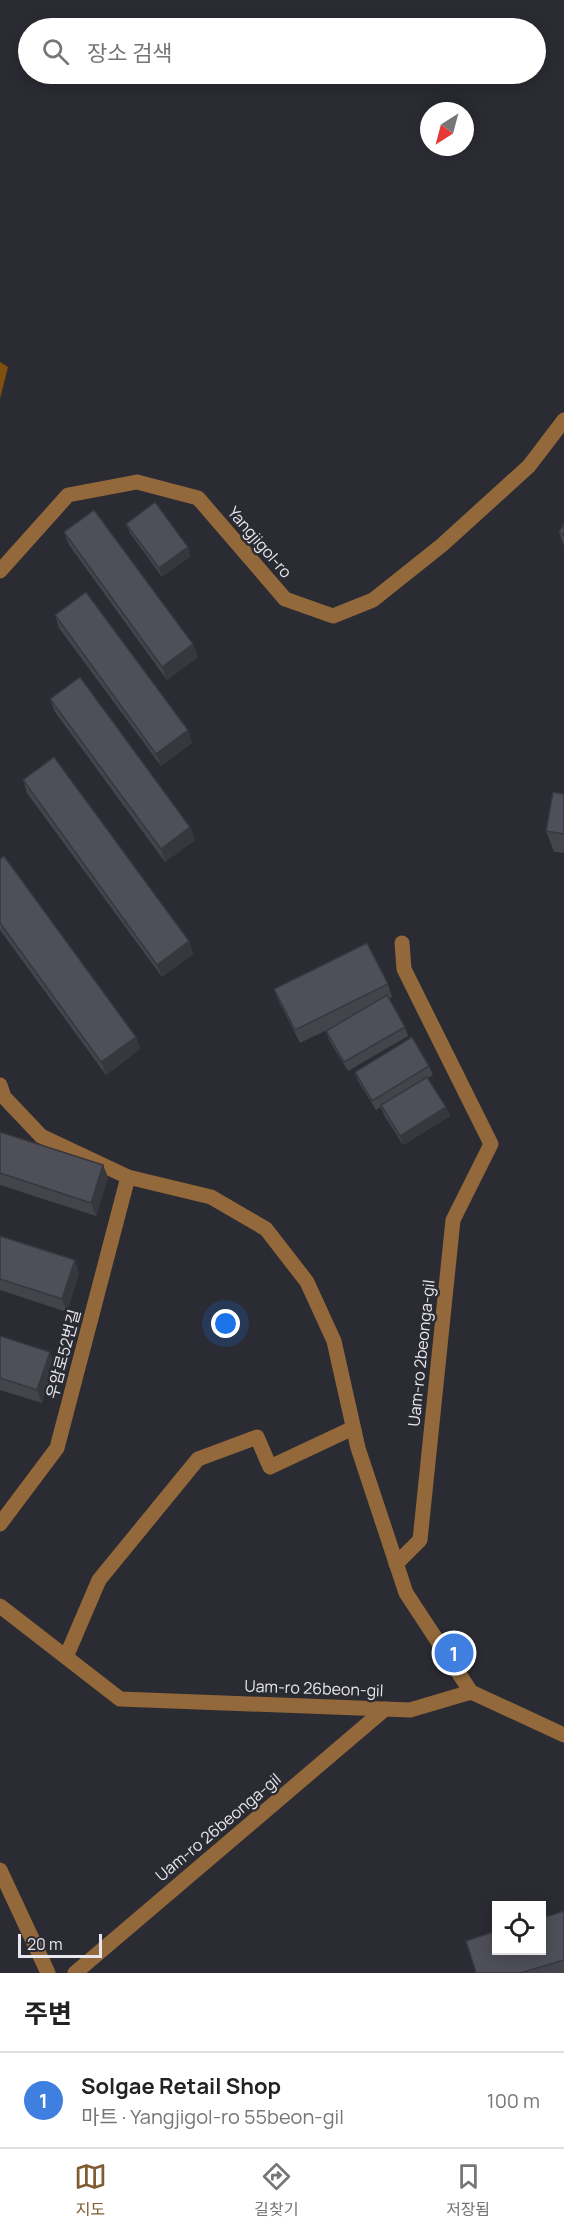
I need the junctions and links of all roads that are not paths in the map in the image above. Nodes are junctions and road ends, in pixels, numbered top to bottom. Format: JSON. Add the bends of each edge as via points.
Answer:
{"nodes":[{"id":1,"x":564,"y":420,"type":"edge"},
{"id":2,"x":1,"y":573,"type":"edge"},
{"id":3,"x":402,"y":943,"type":"dead end"},
{"id":4,"x":0,"y":1085,"type":"edge"},
{"id":5,"x":128,"y":1176,"type":"junction"},
{"id":6,"x":353,"y":1428,"type":"junction"},
{"id":7,"x":0,"y":1524,"type":"edge"},
{"id":8,"x":396,"y":1564,"type":"junction"},
{"id":9,"x":0,"y":1606,"type":"edge"},
{"id":10,"x":66,"y":1657,"type":"junction"},
{"id":11,"x":471,"y":1692,"type":"junction"},
{"id":12,"x":385,"y":1709,"type":"junction"},
{"id":13,"x":564,"y":1735,"type":"edge"},
{"id":14,"x":0,"y":1870,"type":"edge"},
{"id":15,"x":48,"y":1973,"type":"edge"},
{"id":16,"x":75,"y":1973,"type":"edge"}],
"edges":[{"from":1,"to":2,"type":"street","name":"Yangjigol-ro","via":[[529,466],[442,545],[373,600],[333,616],[285,599],[198,498],[137,482],[68,495]]},
{"from":3,"to":8,"type":"street","name":"Uam-ro 2beonga-gil","via":[[404,969],[491,1144],[453,1220],[420,1540]]},
{"from":4,"to":5,"type":"street","via":[[4,1097],[41,1136]]},
{"from":5,"to":6,"type":"street","via":[[211,1197],[266,1229],[307,1282],[334,1341]]},
{"from":5,"to":7,"type":"street","name":"우암로52번길","via":[[57,1449]]},
{"from":6,"to":8,"type":"street"},
{"from":6,"to":10,"type":"street","via":[[270,1467],[257,1437],[198,1459],[99,1580]]},
{"from":8,"to":11,"type":"street","via":[[406,1593]]},
{"from":9,"to":10,"type":"street","name":"Uam-ro 26beon-gil"},
{"from":10,"to":12,"type":"street","name":"Uam-ro 26beon-gil","via":[[120,1699]]},
{"from":11,"to":12,"type":"street","name":"Uam-ro 26beon-gil","via":[[410,1710]]},
{"from":11,"to":13,"type":"street"},
{"from":12,"to":16,"type":"street","name":"Uam-ro 26beonga-gil"},
{"from":14,"to":15,"type":"street"}]}
